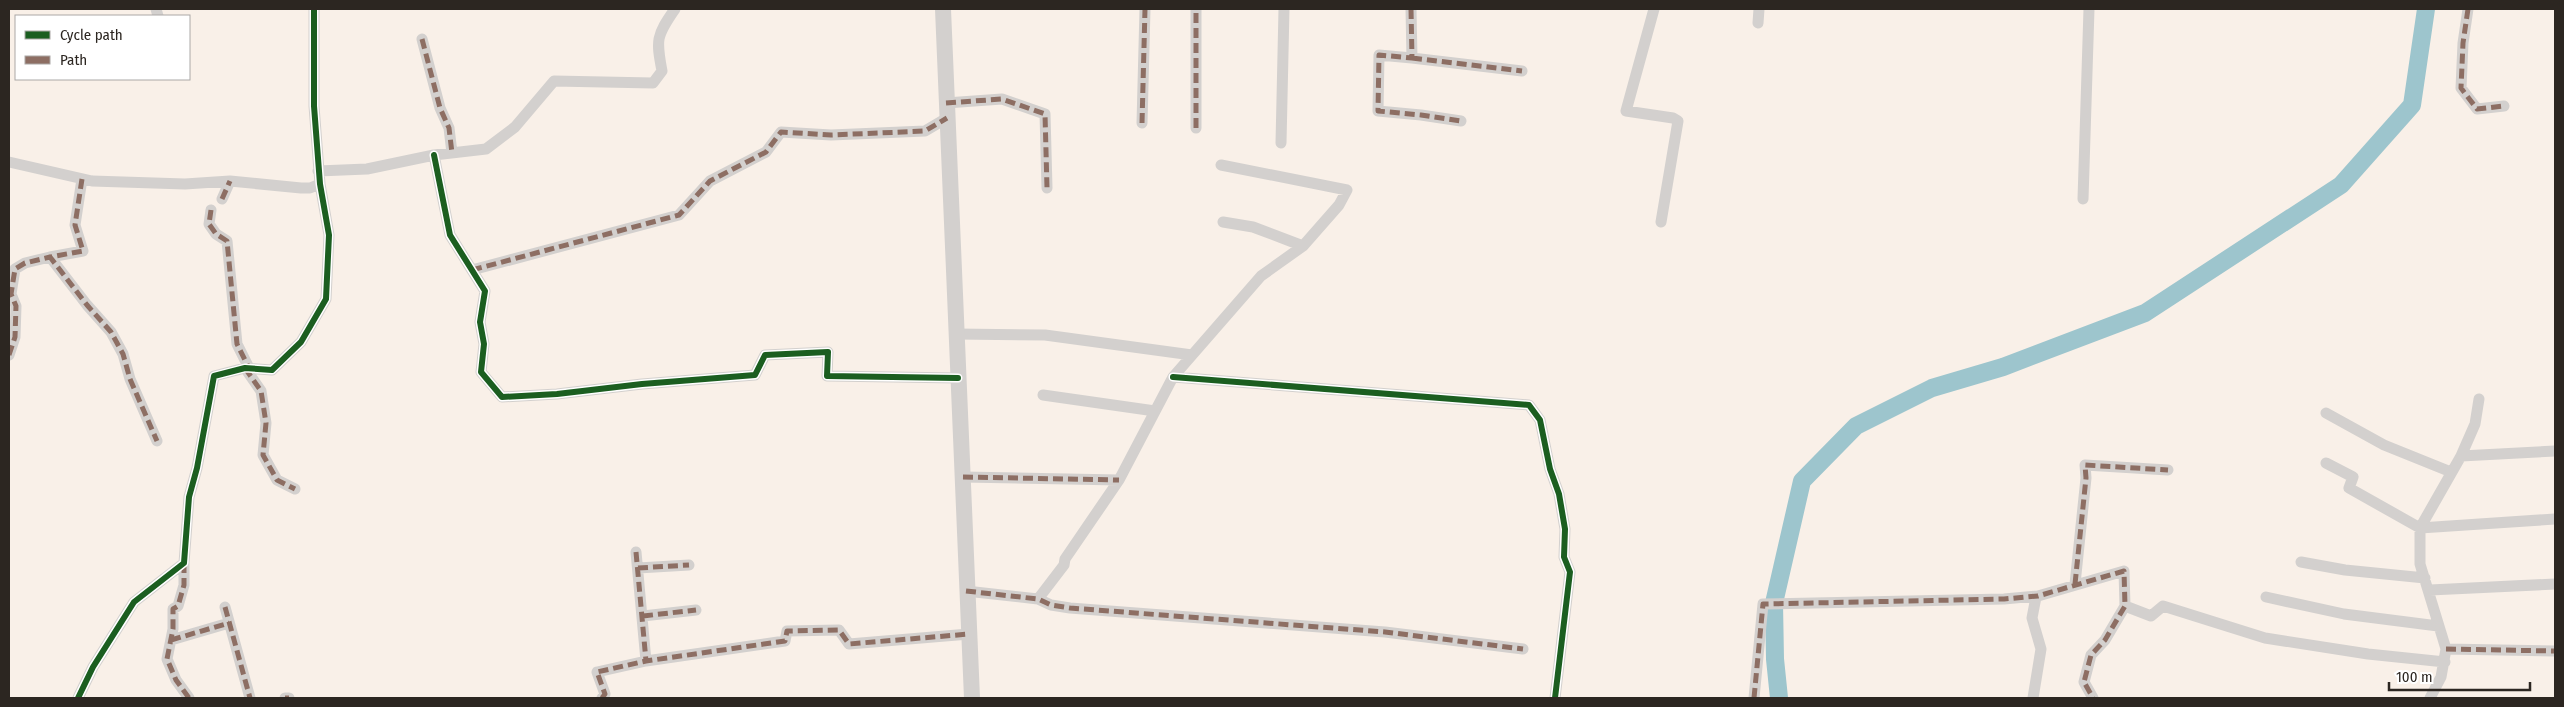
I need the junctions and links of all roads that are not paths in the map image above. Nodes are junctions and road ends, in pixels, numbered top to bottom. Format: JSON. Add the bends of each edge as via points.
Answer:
{"nodes":[{"id":1,"x":314,"y":9,"type":"edge"},
{"id":2,"x":675,"y":9,"type":"edge"},
{"id":3,"x":943,"y":9,"type":"edge"},
{"id":4,"x":1145,"y":9,"type":"edge"},
{"id":5,"x":1196,"y":9,"type":"edge"},
{"id":6,"x":1284,"y":9,"type":"edge"},
{"id":7,"x":1411,"y":9,"type":"edge"},
{"id":8,"x":1654,"y":9,"type":"edge"},
{"id":9,"x":1759,"y":9,"type":"edge"},
{"id":10,"x":2089,"y":9,"type":"edge"},
{"id":11,"x":2468,"y":9,"type":"edge"},
{"id":12,"x":1758,"y":23,"type":"dead end"},
{"id":13,"x":422,"y":39,"type":"dead end"},
{"id":14,"x":1412,"y":58,"type":"junction"},
{"id":15,"x":1522,"y":71,"type":"dead end"},
{"id":16,"x":2504,"y":106,"type":"dead end"},
{"id":17,"x":947,"y":111,"type":"junction"},
{"id":18,"x":1461,"y":121,"type":"dead end"},
{"id":19,"x":1142,"y":123,"type":"dead end"},
{"id":20,"x":1196,"y":128,"type":"dead end"},
{"id":21,"x":1280,"y":143,"type":"dead end"},
{"id":22,"x":452,"y":153,"type":"junction"},
{"id":23,"x":434,"y":155,"type":"junction"},
{"id":24,"x":9,"y":162,"type":"edge"},
{"id":25,"x":1220,"y":165,"type":"dead end"},
{"id":26,"x":318,"y":170,"type":"junction"},
{"id":27,"x":82,"y":179,"type":"junction"},
{"id":28,"x":230,"y":181,"type":"junction"},
{"id":29,"x":320,"y":184,"type":"junction"},
{"id":30,"x":1047,"y":188,"type":"dead end"},
{"id":31,"x":222,"y":199,"type":"dead end"},
{"id":32,"x":2083,"y":199,"type":"dead end"},
{"id":33,"x":211,"y":210,"type":"dead end"},
{"id":34,"x":1223,"y":222,"type":"dead end"},
{"id":35,"x":1661,"y":222,"type":"dead end"},
{"id":36,"x":1302,"y":246,"type":"junction"},
{"id":37,"x":50,"y":257,"type":"junction"},
{"id":38,"x":472,"y":270,"type":"junction"},
{"id":39,"x":956,"y":334,"type":"junction"},
{"id":40,"x":9,"y":355,"type":"edge"},
{"id":41,"x":1192,"y":355,"type":"junction"},
{"id":42,"x":247,"y":368,"type":"junction"},
{"id":43,"x":1173,"y":377,"type":"junction"},
{"id":44,"x":958,"y":378,"type":"junction"},
{"id":45,"x":1043,"y":395,"type":"dead end"},
{"id":46,"x":2479,"y":399,"type":"dead end"},
{"id":47,"x":1155,"y":411,"type":"junction"},
{"id":48,"x":2326,"y":413,"type":"dead end"},
{"id":49,"x":157,"y":441,"type":"dead end"},
{"id":50,"x":2555,"y":451,"type":"edge"},
{"id":51,"x":2461,"y":456,"type":"junction"},
{"id":52,"x":2326,"y":463,"type":"dead end"},
{"id":53,"x":2168,"y":470,"type":"dead end"},
{"id":54,"x":2451,"y":472,"type":"junction"},
{"id":55,"x":963,"y":477,"type":"junction"},
{"id":56,"x":1118,"y":480,"type":"junction"},
{"id":57,"x":295,"y":489,"type":"dead end"},
{"id":58,"x":2555,"y":519,"type":"edge"},
{"id":59,"x":2420,"y":528,"type":"junction"},
{"id":60,"x":636,"y":552,"type":"dead end"},
{"id":61,"x":2301,"y":562,"type":"dead end"},
{"id":62,"x":184,"y":563,"type":"junction"},
{"id":63,"x":689,"y":565,"type":"dead end"},
{"id":64,"x":638,"y":568,"type":"junction"},
{"id":65,"x":2425,"y":578,"type":"junction"},
{"id":66,"x":2075,"y":584,"type":"junction"},
{"id":67,"x":2555,"y":584,"type":"edge"},
{"id":68,"x":2430,"y":590,"type":"junction"},
{"id":69,"x":966,"y":591,"type":"junction"},
{"id":70,"x":2036,"y":597,"type":"junction"},
{"id":71,"x":2266,"y":597,"type":"dead end"},
{"id":72,"x":1038,"y":599,"type":"junction"},
{"id":73,"x":2124,"y":606,"type":"junction"},
{"id":74,"x":224,"y":607,"type":"dead end"},
{"id":75,"x":696,"y":610,"type":"dead end"},
{"id":76,"x":643,"y":616,"type":"junction"},
{"id":77,"x":229,"y":623,"type":"junction"},
{"id":78,"x":2438,"y":626,"type":"junction"},
{"id":79,"x":969,"y":634,"type":"junction"},
{"id":80,"x":170,"y":640,"type":"junction"},
{"id":81,"x":1522,"y":649,"type":"dead end"},
{"id":82,"x":2446,"y":649,"type":"junction"},
{"id":83,"x":2554,"y":650,"type":"edge"},
{"id":84,"x":646,"y":661,"type":"junction"},
{"id":85,"x":2445,"y":662,"type":"junction"},
{"id":86,"x":78,"y":698,"type":"edge"},
{"id":87,"x":190,"y":698,"type":"edge"},
{"id":88,"x":250,"y":698,"type":"edge"},
{"id":89,"x":285,"y":698,"type":"edge"},
{"id":90,"x":289,"y":698,"type":"edge"},
{"id":91,"x":602,"y":698,"type":"edge"},
{"id":92,"x":972,"y":698,"type":"edge"},
{"id":93,"x":1555,"y":698,"type":"edge"},
{"id":94,"x":1754,"y":698,"type":"edge"},
{"id":95,"x":2033,"y":698,"type":"edge"},
{"id":96,"x":2093,"y":698,"type":"edge"},
{"id":97,"x":2430,"y":698,"type":"edge"}],
"edges":[{"from":1,"to":26,"type":"street"},
{"from":2,"to":22,"type":"street","via":[[657,42],[662,71],[653,83],[554,81],[515,127],[486,149]]},
{"from":3,"to":17,"type":"main road"},
{"from":4,"to":19,"type":"street"},
{"from":5,"to":20,"type":"street"},
{"from":6,"to":21,"type":"street"},
{"from":7,"to":14,"type":"street"},
{"from":8,"to":35,"type":"street","via":[[1626,111],[1678,121]]},
{"from":9,"to":12,"type":"street"},
{"from":10,"to":32,"type":"street"},
{"from":11,"to":16,"type":"street","via":[[2461,88],[2476,109]]},
{"from":13,"to":22,"type":"street","via":[[440,108],[449,128]]},
{"from":14,"to":15,"type":"street"},
{"from":14,"to":18,"type":"street","via":[[1379,55],[1378,112]]},
{"from":17,"to":30,"type":"street","via":[[1002,99],[1045,114]]},
{"from":17,"to":38,"type":"street","via":[[925,131],[831,135],[781,132],[766,152],[710,181],[679,215]]},
{"from":17,"to":39,"type":"main road"},
{"from":22,"to":23,"type":"street"},
{"from":23,"to":26,"type":"street","via":[[367,169]]},
{"from":23,"to":38,"type":"street","via":[[450,235]]},
{"from":24,"to":27,"type":"street"},
{"from":25,"to":36,"type":"street","via":[[1347,190],[1339,205]]},
{"from":26,"to":29,"type":"street"},
{"from":27,"to":28,"type":"street","via":[[185,184]]},
{"from":27,"to":37,"type":"street","via":[[75,225],[83,251]]},
{"from":28,"to":29,"type":"street","via":[[301,188]]},
{"from":28,"to":31,"type":"street"},
{"from":29,"to":42,"type":"street","via":[[329,235],[326,299],[301,342],[272,370]]},
{"from":33,"to":42,"type":"street","via":[[209,224],[226,241],[237,344]]},
{"from":34,"to":36,"type":"street","via":[[1253,227]]},
{"from":36,"to":41,"type":"street","via":[[1260,276]]},
{"from":37,"to":40,"type":"street","via":[[15,269],[11,294],[16,306],[16,337]]},
{"from":37,"to":49,"type":"street","via":[[111,332],[123,354],[130,379]]},
{"from":38,"to":44,"type":"street","via":[[485,290],[480,322],[484,344],[481,372],[502,397],[755,375],[765,355],[828,352],[827,376]]},
{"from":39,"to":41,"type":"street","via":[[1045,335]]},
{"from":39,"to":44,"type":"main road"},
{"from":41,"to":43,"type":"street"},
{"from":42,"to":57,"type":"street","via":[[261,391],[266,423],[263,455],[277,480]]},
{"from":42,"to":62,"type":"street","via":[[214,376],[189,498]]},
{"from":43,"to":47,"type":"street"},
{"from":43,"to":93,"type":"street","via":[[1529,406],[1540,420],[1550,469],[1560,494],[1565,529],[1564,557],[1570,572]]},
{"from":44,"to":55,"type":"main road"},
{"from":45,"to":47,"type":"street"},
{"from":46,"to":51,"type":"street","via":[[2475,424]]},
{"from":47,"to":56,"type":"street"},
{"from":48,"to":54,"type":"street","via":[[2384,445]]},
{"from":50,"to":51,"type":"street"},
{"from":51,"to":54,"type":"street"},
{"from":52,"to":59,"type":"street","via":[[2353,477],[2349,488]]},
{"from":53,"to":66,"type":"street","via":[[2085,465]]},
{"from":54,"to":59,"type":"street"},
{"from":55,"to":56,"type":"street"},
{"from":55,"to":69,"type":"main road"},
{"from":56,"to":72,"type":"street","via":[[1064,565]]},
{"from":58,"to":59,"type":"street"},
{"from":59,"to":65,"type":"street","via":[[2420,564]]},
{"from":60,"to":64,"type":"street"},
{"from":61,"to":65,"type":"street"},
{"from":62,"to":80,"type":"street","via":[[184,585],[178,606],[173,609]]},
{"from":62,"to":86,"type":"street","via":[[134,602],[92,667]]},
{"from":63,"to":64,"type":"street"},
{"from":64,"to":76,"type":"street"},
{"from":65,"to":68,"type":"street"},
{"from":66,"to":70,"type":"street"},
{"from":66,"to":73,"type":"street","via":[[2124,571]]},
{"from":67,"to":68,"type":"street"},
{"from":68,"to":78,"type":"street"},
{"from":69,"to":72,"type":"street"},
{"from":69,"to":79,"type":"main road"},
{"from":70,"to":94,"type":"street","via":[[1763,604]]},
{"from":70,"to":95,"type":"street","via":[[2032,618],[2041,649]]},
{"from":71,"to":78,"type":"street","via":[[2336,613]]},
{"from":72,"to":81,"type":"street","via":[[1070,608],[1385,632]]},
{"from":73,"to":85,"type":"street","via":[[2151,616],[2163,606],[2265,638]]},
{"from":73,"to":96,"type":"street","via":[[2105,640],[2091,655],[2084,682]]},
{"from":74,"to":77,"type":"street"},
{"from":75,"to":76,"type":"street"},
{"from":76,"to":84,"type":"street"},
{"from":77,"to":80,"type":"street"},
{"from":77,"to":88,"type":"street"},
{"from":78,"to":82,"type":"street"},
{"from":79,"to":84,"type":"street","via":[[849,644],[839,630],[787,631],[785,641]]},
{"from":79,"to":92,"type":"main road"},
{"from":80,"to":87,"type":"street","via":[[167,659],[176,680]]},
{"from":82,"to":83,"type":"street"},
{"from":82,"to":85,"type":"street"},
{"from":84,"to":91,"type":"street","via":[[597,672],[605,694]]},
{"from":85,"to":97,"type":"street"},
{"from":89,"to":90,"type":"street"}]}
